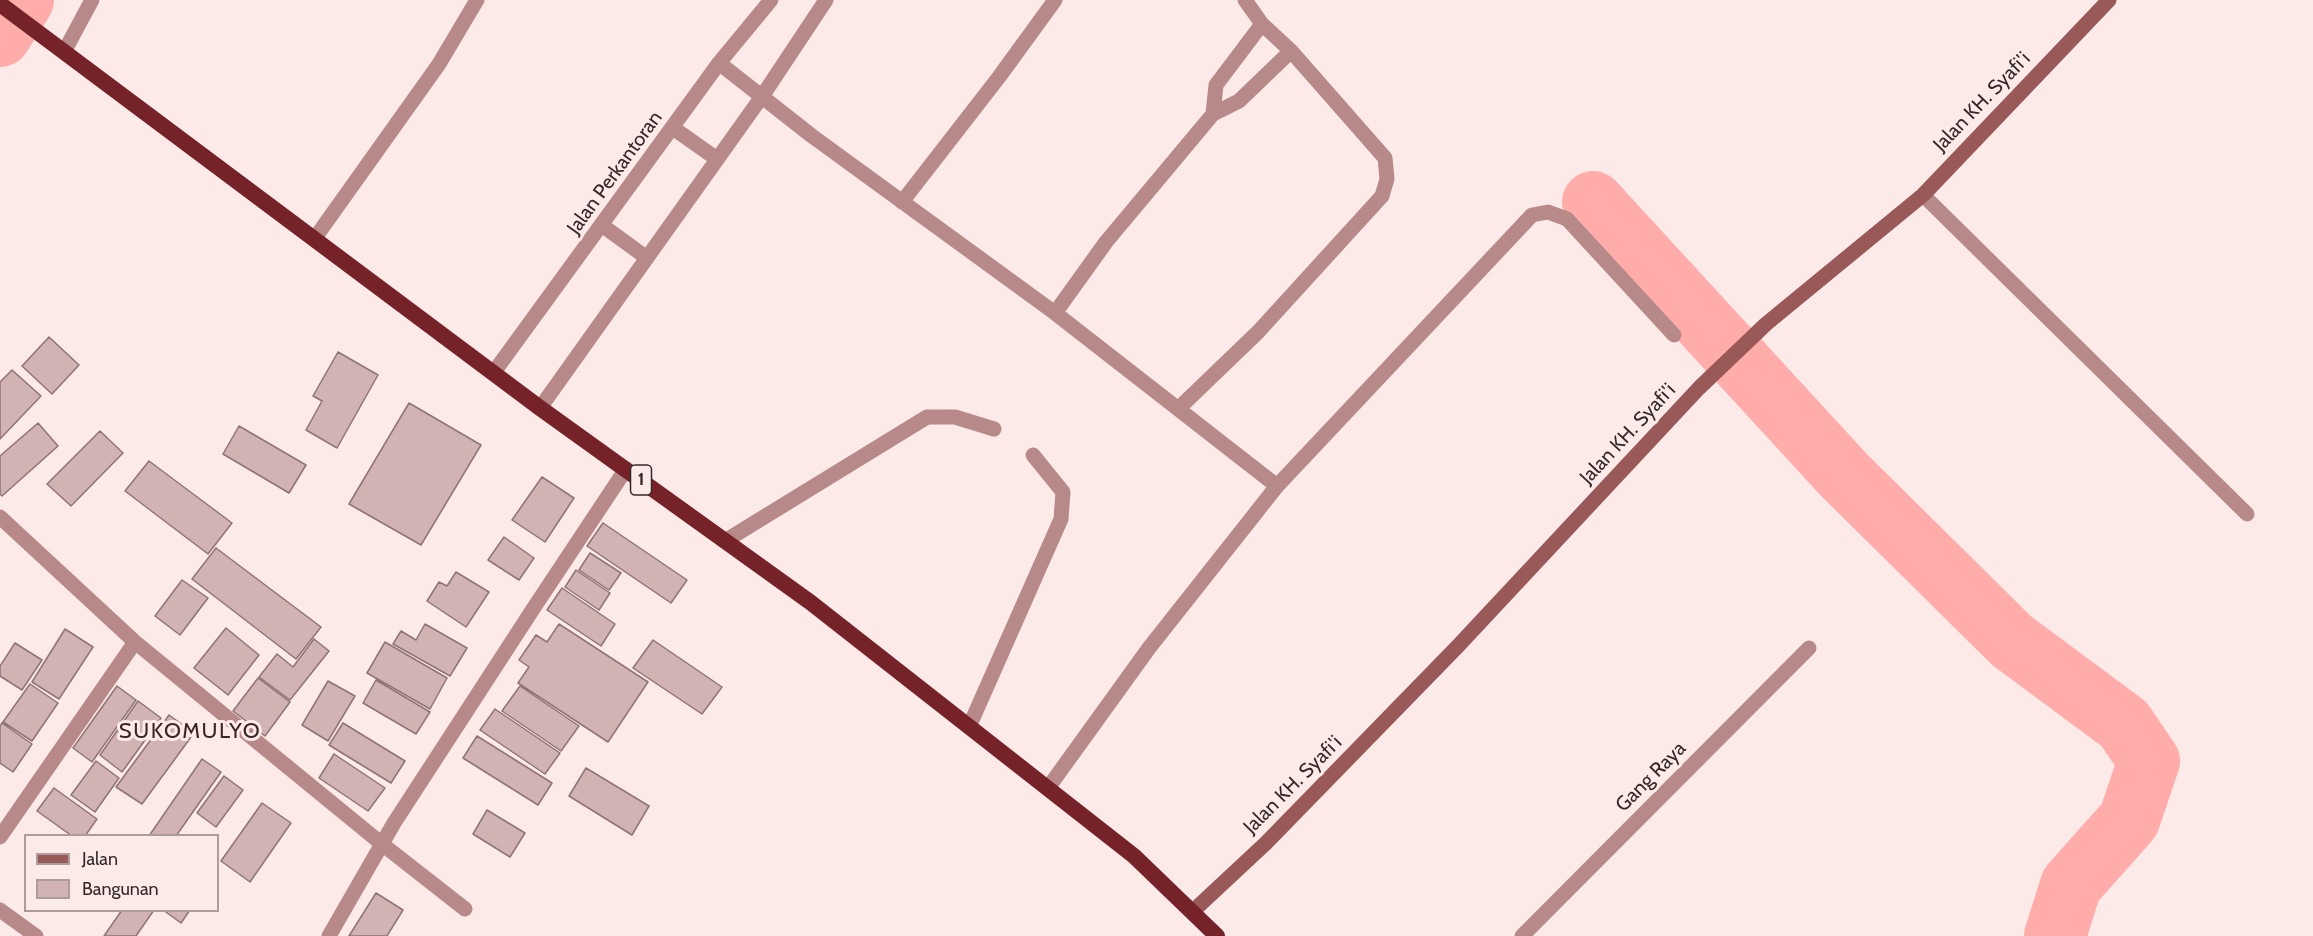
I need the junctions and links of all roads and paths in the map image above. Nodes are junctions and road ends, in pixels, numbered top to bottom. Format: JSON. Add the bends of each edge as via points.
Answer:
{"nodes":[{"id":1,"x":92,"y":0,"type":"edge"},
{"id":2,"x":477,"y":0,"type":"edge"},
{"id":3,"x":771,"y":0,"type":"edge"},
{"id":4,"x":826,"y":0,"type":"edge"},
{"id":5,"x":1055,"y":0,"type":"edge"},
{"id":6,"x":1245,"y":0,"type":"edge"},
{"id":7,"x":2109,"y":0,"type":"edge"},
{"id":8,"x":0,"y":4,"type":"edge"},
{"id":9,"x":1262,"y":24,"type":"junction"},
{"id":10,"x":1291,"y":51,"type":"junction"},
{"id":11,"x":64,"y":52,"type":"junction"},
{"id":12,"x":719,"y":63,"type":"junction"},
{"id":13,"x":763,"y":95,"type":"junction"},
{"id":14,"x":1213,"y":114,"type":"junction"},
{"id":15,"x":673,"y":128,"type":"junction"},
{"id":16,"x":717,"y":159,"type":"junction"},
{"id":17,"x":1923,"y":195,"type":"junction"},
{"id":18,"x":902,"y":202,"type":"junction"},
{"id":19,"x":603,"y":226,"type":"junction"},
{"id":20,"x":315,"y":238,"type":"junction"},
{"id":21,"x":647,"y":258,"type":"junction"},
{"id":22,"x":1056,"y":313,"type":"junction"},
{"id":23,"x":1674,"y":335,"type":"dead end"},
{"id":24,"x":494,"y":372,"type":"junction"},
{"id":25,"x":540,"y":408,"type":"junction"},
{"id":26,"x":1178,"y":409,"type":"junction"},
{"id":27,"x":994,"y":429,"type":"dead end"},
{"id":28,"x":1033,"y":455,"type":"dead end"},
{"id":29,"x":626,"y":470,"type":"junction"},
{"id":30,"x":1277,"y":486,"type":"junction"},
{"id":31,"x":2247,"y":514,"type":"dead end"},
{"id":32,"x":0,"y":517,"type":"edge"},
{"id":33,"x":725,"y":541,"type":"junction"},
{"id":34,"x":135,"y":642,"type":"junction"},
{"id":35,"x":1809,"y":648,"type":"dead end"},
{"id":36,"x":969,"y":727,"type":"junction"},
{"id":37,"x":1048,"y":788,"type":"junction"},
{"id":38,"x":0,"y":837,"type":"edge"},
{"id":39,"x":382,"y":844,"type":"junction"},
{"id":40,"x":465,"y":909,"type":"dead end"},
{"id":41,"x":0,"y":910,"type":"edge"},
{"id":42,"x":1192,"y":912,"type":"junction"},
{"id":43,"x":1215,"y":935,"type":"edge"},
{"id":44,"x":36,"y":936,"type":"edge"},
{"id":45,"x":329,"y":936,"type":"edge"},
{"id":46,"x":1522,"y":936,"type":"edge"}],
"edges":[{"from":1,"to":11,"type":"street"},
{"from":2,"to":20,"type":"street","via":[[439,64]]},
{"from":3,"to":12,"type":"street","name":"Jalan Perkantoran"},
{"from":4,"to":13,"type":"street"},
{"from":5,"to":18,"type":"street"},
{"from":6,"to":9,"type":"street"},
{"from":7,"to":17,"type":"main road","name":"Jalan KH. Syafi'i"},
{"from":8,"to":11,"type":"highway","number":"1"},
{"from":9,"to":10,"type":"street"},
{"from":9,"to":14,"type":"street","via":[[1216,85]]},
{"from":10,"to":14,"type":"street","via":[[1239,101]]},
{"from":10,"to":26,"type":"street","via":[[1385,158],[1387,179],[1382,196],[1258,332]]},
{"from":11,"to":20,"type":"highway","number":"1"},
{"from":12,"to":13,"type":"street"},
{"from":12,"to":15,"type":"street","name":"Jalan Perkantoran"},
{"from":13,"to":16,"type":"street"},
{"from":13,"to":18,"type":"street"},
{"from":14,"to":22,"type":"street","via":[[1106,242]]},
{"from":15,"to":16,"type":"street"},
{"from":15,"to":19,"type":"street","name":"Jalan Perkantoran"},
{"from":16,"to":21,"type":"street"},
{"from":17,"to":31,"type":"street"},
{"from":17,"to":42,"type":"main road","name":"Jalan KH. Syafi'i","via":[[1766,324],[1699,388],[1458,646],[1266,843]]},
{"from":18,"to":22,"type":"street"},
{"from":19,"to":21,"type":"street"},
{"from":19,"to":24,"type":"street","name":"Jalan Perkantoran"},
{"from":20,"to":24,"type":"highway","number":"1"},
{"from":21,"to":25,"type":"street"},
{"from":22,"to":26,"type":"street"},
{"from":23,"to":30,"type":"street","via":[[1567,219],[1548,212],[1532,215]]},
{"from":24,"to":25,"type":"highway","number":"1"},
{"from":25,"to":29,"type":"highway","number":"1"},
{"from":26,"to":30,"type":"street"},
{"from":27,"to":33,"type":"street","via":[[956,417],[927,417]]},
{"from":28,"to":36,"type":"street","via":[[1063,492],[1061,519]]},
{"from":29,"to":33,"type":"highway","number":"1"},
{"from":29,"to":39,"type":"street"},
{"from":30,"to":37,"type":"street","via":[[1149,648]]},
{"from":32,"to":34,"type":"street"},
{"from":33,"to":36,"type":"highway","number":"1","via":[[810,602]]},
{"from":34,"to":38,"type":"street"},
{"from":34,"to":39,"type":"street"},
{"from":35,"to":46,"type":"street","name":"Gang Raya"},
{"from":36,"to":37,"type":"highway","number":"1"},
{"from":37,"to":42,"type":"highway","number":"1","via":[[1134,856]]},
{"from":39,"to":40,"type":"street"},
{"from":39,"to":45,"type":"street"},
{"from":41,"to":44,"type":"street"},
{"from":42,"to":43,"type":"highway","number":"1"}]}
